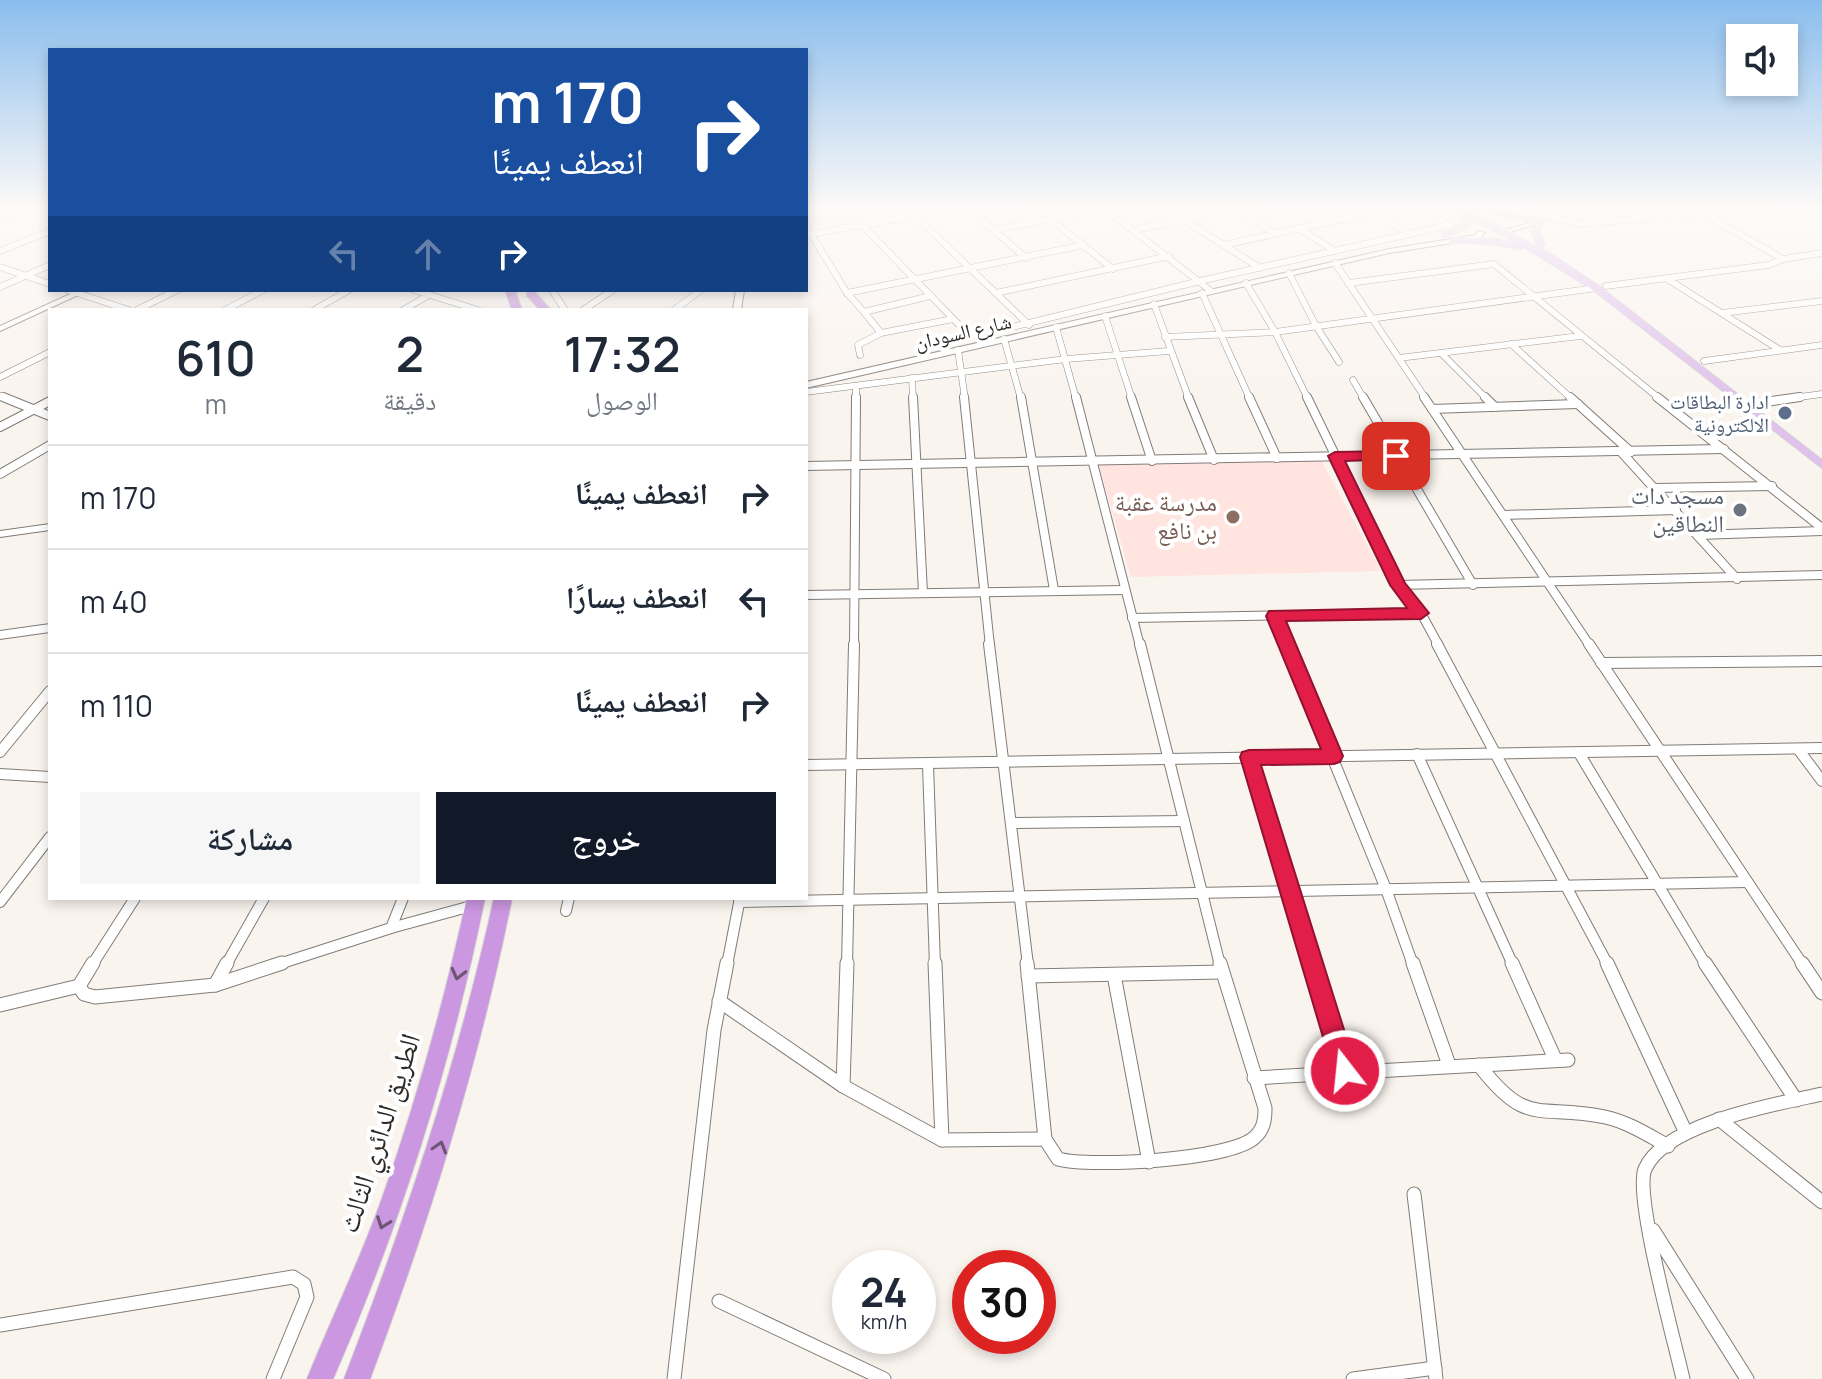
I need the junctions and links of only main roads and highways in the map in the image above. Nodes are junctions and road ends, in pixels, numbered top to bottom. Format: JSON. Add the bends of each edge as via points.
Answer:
{"nodes":[{"id":1,"x":1281,"y":272,"type":"edge"},
{"id":2,"x":1292,"y":272,"type":"edge"},
{"id":3,"x":1578,"y":272,"type":"edge"},
{"id":4,"x":1601,"y":287,"type":"junction"},
{"id":5,"x":1204,"y":288,"type":"junction"},
{"id":6,"x":82,"y":292,"type":"edge"},
{"id":7,"x":531,"y":292,"type":"edge"},
{"id":8,"x":544,"y":308,"type":"edge"},
{"id":9,"x":0,"y":329,"type":"edge"},
{"id":10,"x":872,"y":366,"type":"junction"},
{"id":11,"x":808,"y":377,"type":"edge"},
{"id":12,"x":808,"y":384,"type":"edge"},
{"id":13,"x":1822,"y":452,"type":"edge"},
{"id":14,"x":1822,"y":465,"type":"edge"},
{"id":15,"x":48,"y":527,"type":"edge"},
{"id":16,"x":0,"y":534,"type":"edge"},
{"id":17,"x":48,"y":628,"type":"edge"},
{"id":18,"x":0,"y":635,"type":"edge"},
{"id":19,"x":503,"y":900,"type":"edge"},
{"id":20,"x":476,"y":901,"type":"edge"},
{"id":21,"x":320,"y":1379,"type":"edge"},
{"id":22,"x":357,"y":1379,"type":"edge"}],
"edges":[{"from":1,"to":5,"type":"main road","name":"شارع السودان"},
{"from":2,"to":5,"type":"main road","name":"شارع السودان"},
{"from":3,"to":4,"type":"main road"},
{"from":4,"to":13,"type":"main road"},
{"from":4,"to":14,"type":"main road"},
{"from":5,"to":10,"type":"main road","name":"شارع السودان","via":[[1028,325]]},
{"from":5,"to":10,"type":"main road","name":"شارع السودان","via":[[1105,316]]},
{"from":6,"to":9,"type":"main road"},
{"from":7,"to":8,"type":"highway"},
{"from":10,"to":11,"type":"main road","name":"شارع السودان"},
{"from":10,"to":12,"type":"main road","name":"شارع السودان"},
{"from":15,"to":16,"type":"main road"},
{"from":17,"to":18,"type":"main road"},
{"from":22,"to":19,"type":"highway","one_way":true,"via":[[394,1285],[454,1099]]},
{"from":20,"to":21,"type":"highway","name":"الطريق الدائري الثالث","one_way":true,"via":[[396,1185]]}]}
